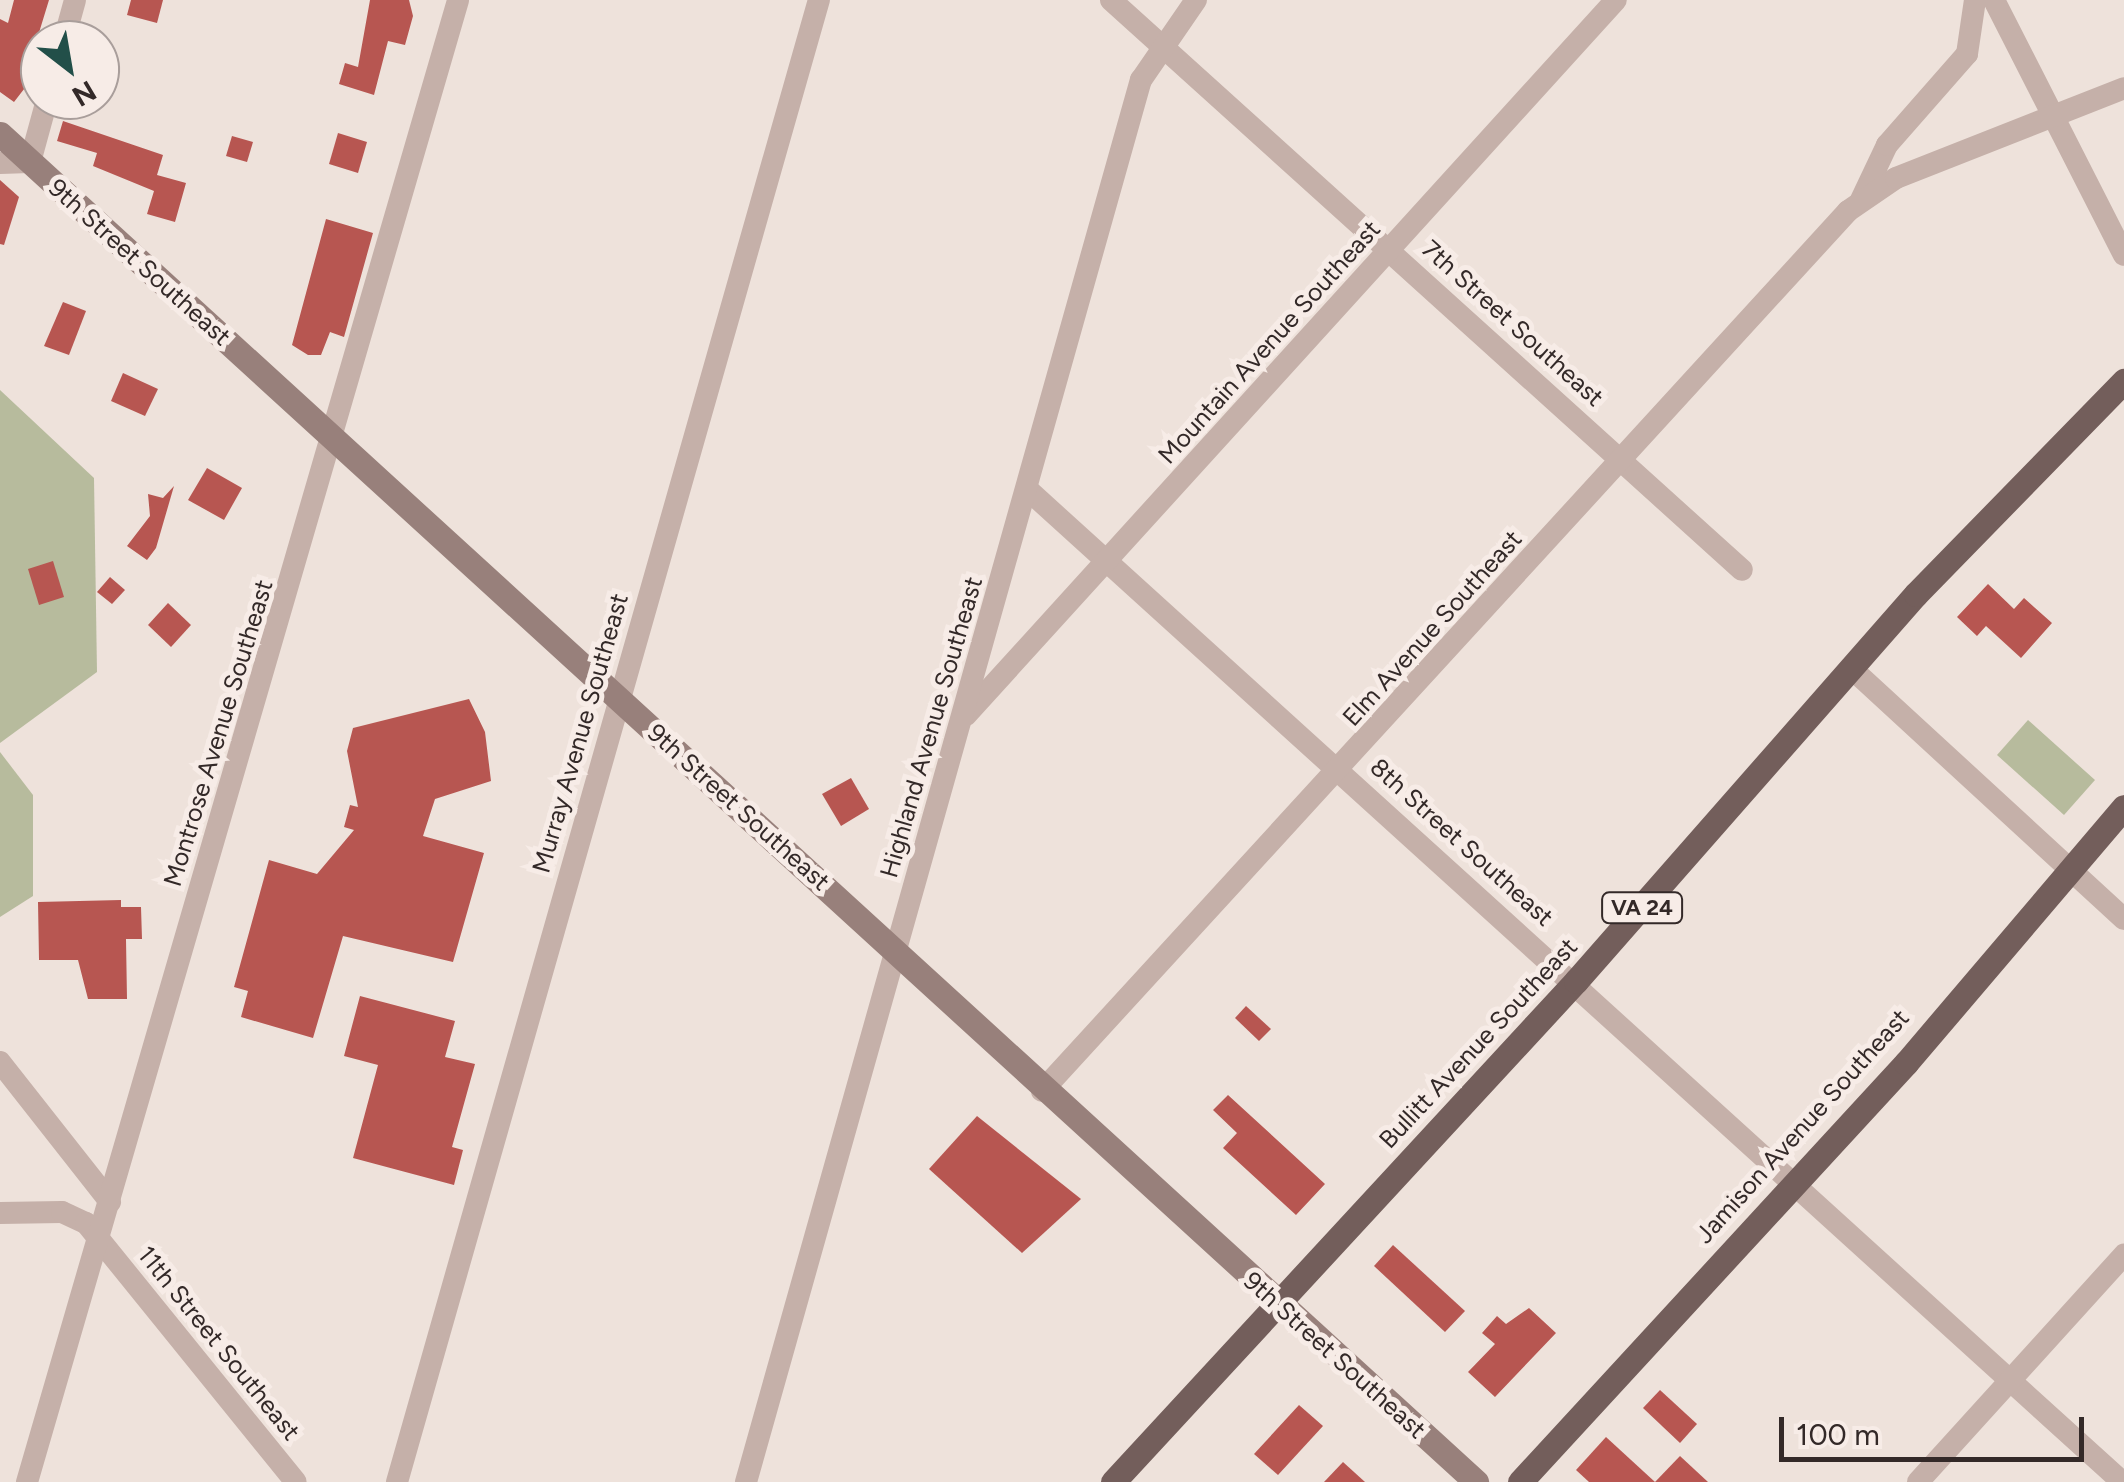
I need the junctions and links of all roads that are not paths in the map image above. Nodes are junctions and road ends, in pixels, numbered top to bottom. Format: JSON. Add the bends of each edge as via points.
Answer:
{"nodes":[{"id":1,"x":458,"y":0,"type":"edge"},
{"id":2,"x":819,"y":0,"type":"edge"},
{"id":3,"x":1111,"y":0,"type":"edge"},
{"id":4,"x":1196,"y":0,"type":"edge"},
{"id":5,"x":1616,"y":0,"type":"edge"},
{"id":6,"x":1976,"y":0,"type":"edge"},
{"id":7,"x":1994,"y":0,"type":"edge"},
{"id":8,"x":1160,"y":44,"type":"junction"},
{"id":9,"x":2124,"y":88,"type":"edge"},
{"id":10,"x":2058,"y":114,"type":"junction"},
{"id":11,"x":42,"y":120,"type":"edge"},
{"id":12,"x":0,"y":134,"type":"edge"},
{"id":13,"x":30,"y":162,"type":"junction"},
{"id":14,"x":0,"y":163,"type":"edge"},
{"id":15,"x":1861,"y":200,"type":"junction"},
{"id":16,"x":1391,"y":249,"type":"junction"},
{"id":17,"x":2124,"y":255,"type":"edge"},
{"id":18,"x":2124,"y":361,"type":"edge"},
{"id":19,"x":2124,"y":381,"type":"edge"},
{"id":20,"x":2124,"y":407,"type":"edge"},
{"id":21,"x":2098,"y":413,"type":"junction"},
{"id":22,"x":334,"y":438,"type":"junction"},
{"id":23,"x":1621,"y":458,"type":"junction"},
{"id":24,"x":1027,"y":489,"type":"junction"},
{"id":25,"x":2000,"y":507,"type":"junction"},
{"id":26,"x":1108,"y":560,"type":"junction"},
{"id":27,"x":1742,"y":570,"type":"dead end"},
{"id":28,"x":1851,"y":668,"type":"junction"},
{"id":29,"x":619,"y":698,"type":"junction"},
{"id":30,"x":962,"y":720,"type":"junction"},
{"id":31,"x":1342,"y":770,"type":"junction"},
{"id":32,"x":2124,"y":807,"type":"edge"},
{"id":33,"x":2070,"y":870,"type":"junction"},
{"id":34,"x":2124,"y":919,"type":"edge"},
{"id":35,"x":898,"y":953,"type":"junction"},
{"id":36,"x":1576,"y":981,"type":"junction"},
{"id":37,"x":0,"y":1062,"type":"edge"},
{"id":38,"x":1042,"y":1092,"type":"junction"},
{"id":39,"x":1795,"y":1182,"type":"junction"},
{"id":40,"x":110,"y":1202,"type":"junction"},
{"id":41,"x":0,"y":1213,"type":"edge"},
{"id":42,"x":100,"y":1238,"type":"junction"},
{"id":43,"x":2124,"y":1255,"type":"edge"},
{"id":44,"x":1277,"y":1302,"type":"junction"},
{"id":45,"x":2010,"y":1380,"type":"junction"},
{"id":46,"x":27,"y":1482,"type":"edge"},
{"id":47,"x":296,"y":1482,"type":"edge"},
{"id":48,"x":397,"y":1482,"type":"edge"},
{"id":49,"x":746,"y":1482,"type":"edge"},
{"id":50,"x":1113,"y":1482,"type":"edge"},
{"id":51,"x":1476,"y":1482,"type":"edge"},
{"id":52,"x":1520,"y":1482,"type":"edge"},
{"id":53,"x":1918,"y":1482,"type":"edge"},
{"id":54,"x":2122,"y":1482,"type":"edge"}],
"edges":[{"from":1,"to":22,"type":"street","name":"Montrose Avenue Southeast"},
{"from":2,"to":29,"type":"street","name":"Murray Avenue Southeast"},
{"from":3,"to":8,"type":"street","name":"7th Street Southeast"},
{"from":4,"to":8,"type":"street","name":"Highland Avenue Southeast"},
{"from":5,"to":16,"type":"street","name":"Mountain Avenue Southeast"},
{"from":6,"to":15,"type":"street","name":"Elm Avenue Southeast","via":[[1966,54],[1886,145]]},
{"from":7,"to":10,"type":"street"},
{"from":8,"to":16,"type":"street","name":"7th Street Southeast"},
{"from":8,"to":24,"type":"street","name":"Highland Avenue Southeast","via":[[1142,80]]},
{"from":9,"to":10,"type":"street","name":"Elm Avenue Southeast"},
{"from":10,"to":15,"type":"street","name":"Elm Avenue Southeast"},
{"from":10,"to":17,"type":"street"},
{"from":11,"to":13,"type":"street"},
{"from":12,"to":13,"type":"street","name":"9th Street Southeast"},
{"from":13,"to":14,"type":"street"},
{"from":13,"to":22,"type":"street","name":"9th Street Southeast"},
{"from":15,"to":23,"type":"street","name":"Elm Avenue Southeast"},
{"from":16,"to":23,"type":"street","name":"7th Street Southeast"},
{"from":16,"to":26,"type":"street","name":"Mountain Avenue Southeast"},
{"from":18,"to":25,"type":"main road","name":"Bullitt Avenue Southeast","number":"VA 24"},
{"from":19,"to":21,"type":"main road","name":"Bullitt Avenue Southeast","number":"VA 24"},
{"from":20,"to":21,"type":"main road"},
{"from":21,"to":25,"type":"main road","name":"Bullitt Avenue Southeast","number":"VA 24"},
{"from":22,"to":29,"type":"street","name":"9th Street Southeast"},
{"from":22,"to":40,"type":"street","name":"Montrose Avenue Southeast"},
{"from":23,"to":27,"type":"street","name":"7th Street Southeast"},
{"from":23,"to":31,"type":"street","name":"Elm Avenue Southeast"},
{"from":24,"to":26,"type":"street","name":"8th Street Southeast"},
{"from":24,"to":30,"type":"street","name":"Highland Avenue Southeast"},
{"from":25,"to":28,"type":"main road","name":"Bullitt Avenue Southeast","number":"VA 24"},
{"from":26,"to":30,"type":"street","name":"Mountain Avenue Southeast"},
{"from":26,"to":31,"type":"street","name":"8th Street Southeast"},
{"from":28,"to":33,"type":"street"},
{"from":28,"to":36,"type":"main road","name":"Bullitt Avenue Southeast","number":"VA 24"},
{"from":29,"to":35,"type":"street","name":"9th Street Southeast"},
{"from":29,"to":48,"type":"street","name":"Murray Avenue Southeast"},
{"from":30,"to":35,"type":"street","name":"Highland Avenue Southeast"},
{"from":31,"to":36,"type":"street","name":"8th Street Southeast"},
{"from":31,"to":38,"type":"street","name":"Elm Avenue Southeast"},
{"from":32,"to":33,"type":"main road","name":"Jamison Avenue Southeast"},
{"from":33,"to":34,"type":"street"},
{"from":33,"to":39,"type":"main road","name":"Jamison Avenue Southeast"},
{"from":35,"to":38,"type":"street","name":"9th Street Southeast"},
{"from":35,"to":49,"type":"street","name":"Highland Avenue Southeast"},
{"from":36,"to":39,"type":"street","name":"8th Street Southeast"},
{"from":36,"to":44,"type":"main road","name":"Bullitt Avenue Southeast","number":"VA 24"},
{"from":37,"to":40,"type":"street"},
{"from":38,"to":44,"type":"street","name":"9th Street Southeast"},
{"from":39,"to":45,"type":"street","name":"8th Street Southeast"},
{"from":39,"to":52,"type":"main road","name":"Jamison Avenue Southeast"},
{"from":40,"to":42,"type":"street","name":"Montrose Avenue Southeast"},
{"from":41,"to":42,"type":"street","name":"11th Street Southeast","via":[[62,1212]]},
{"from":42,"to":46,"type":"street","name":"Montrose Avenue Southeast"},
{"from":42,"to":47,"type":"street","name":"11th Street Southeast"},
{"from":43,"to":45,"type":"street"},
{"from":44,"to":50,"type":"main road","name":"Bullitt Avenue Southeast","number":"VA 24"},
{"from":44,"to":51,"type":"street","name":"9th Street Southeast"},
{"from":45,"to":53,"type":"street"},
{"from":45,"to":54,"type":"street","name":"8th Street Southeast"}]}
